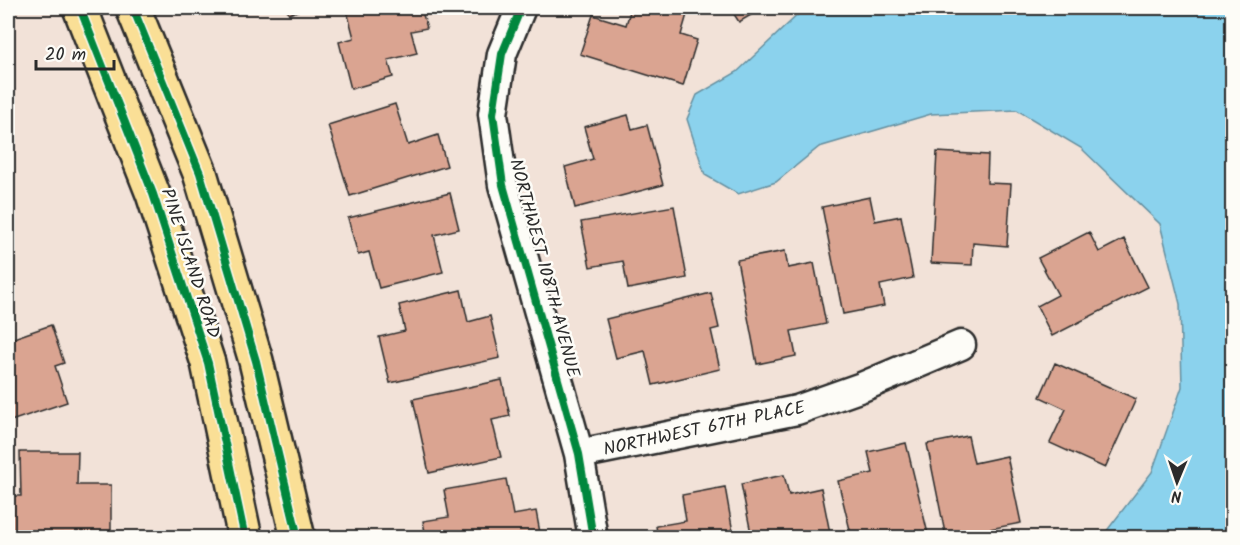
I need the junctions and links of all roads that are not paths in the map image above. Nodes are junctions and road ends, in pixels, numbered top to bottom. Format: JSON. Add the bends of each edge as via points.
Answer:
{"nodes":[{"id":1,"x":80,"y":8,"type":"edge"},
{"id":2,"x":133,"y":8,"type":"edge"},
{"id":3,"x":521,"y":8,"type":"edge"},
{"id":4,"x":961,"y":345,"type":"dead end"},
{"id":5,"x":579,"y":454,"type":"junction"},
{"id":6,"x":244,"y":537,"type":"edge"},
{"id":7,"x":298,"y":537,"type":"edge"},
{"id":8,"x":593,"y":537,"type":"edge"}],
"edges":[{"from":1,"to":6,"type":"main road","name":"PINE ISLAND ROAD","via":[[153,194],[208,363]]},
{"from":2,"to":7,"type":"main road","name":"PINE ISLAND ROAD","via":[[200,173],[256,361]]},
{"from":3,"to":5,"type":"street","name":"NORTHWEST 108TH AVENUE","via":[[502,54],[494,114],[503,184]]},
{"from":4,"to":5,"type":"street","name":"NORTHWEST 67TH PLACE","via":[[797,410]]},
{"from":5,"to":8,"type":"street","name":"NORTHWEST 108TH AVENUE"}]}
